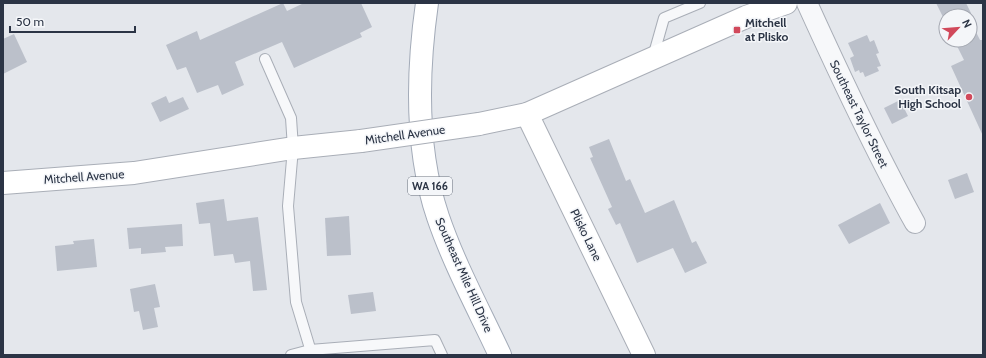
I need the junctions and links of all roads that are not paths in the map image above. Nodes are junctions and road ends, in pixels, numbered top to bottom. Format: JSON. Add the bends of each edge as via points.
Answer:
{"nodes":[{"id":1,"x":427,"y":3,"type":"edge"},
{"id":2,"x":700,"y":3,"type":"edge"},
{"id":3,"x":786,"y":3,"type":"edge"},
{"id":4,"x":807,"y":3,"type":"edge"},
{"id":5,"x":755,"y":7,"type":"edge"},
{"id":6,"x":265,"y":59,"type":"dead end"},
{"id":7,"x":652,"y":59,"type":"junction"},
{"id":8,"x":527,"y":114,"type":"junction"},
{"id":9,"x":293,"y":148,"type":"junction"},
{"id":10,"x":3,"y":183,"type":"edge"},
{"id":11,"x":915,"y":223,"type":"dead end"},
{"id":12,"x":311,"y":353,"type":"edge"},
{"id":13,"x":292,"y":355,"type":"edge"},
{"id":14,"x":442,"y":355,"type":"edge"},
{"id":15,"x":500,"y":355,"type":"edge"},
{"id":16,"x":644,"y":355,"type":"edge"}],
"edges":[{"from":1,"to":15,"type":"street","name":"Southeast Mile Hill Drive","number":"WA 166","via":[[420,72],[421,115],[429,185],[449,245]]},
{"from":2,"to":7,"type":"lane","via":[[664,18]]},
{"from":3,"to":5,"type":"street","name":"Mitchell Avenue"},
{"from":4,"to":11,"type":"street","name":"Southeast Taylor Street","via":[[860,119]]},
{"from":5,"to":7,"type":"street","name":"Mitchell Avenue","via":[[746,17]]},
{"from":6,"to":9,"type":"lane","via":[[291,118]]},
{"from":7,"to":8,"type":"street","name":"Mitchell Avenue"},
{"from":8,"to":9,"type":"street","name":"Mitchell Avenue","bridge":true,"via":[[479,124]]},
{"from":8,"to":16,"type":"street","name":"Plisko Lane"},
{"from":9,"to":10,"type":"street","name":"Mitchell Avenue","via":[[134,173]]},
{"from":9,"to":12,"type":"lane","via":[[288,206],[296,302]]},
{"from":12,"to":13,"type":"lane"},
{"from":12,"to":14,"type":"lane","via":[[435,340]]}]}
